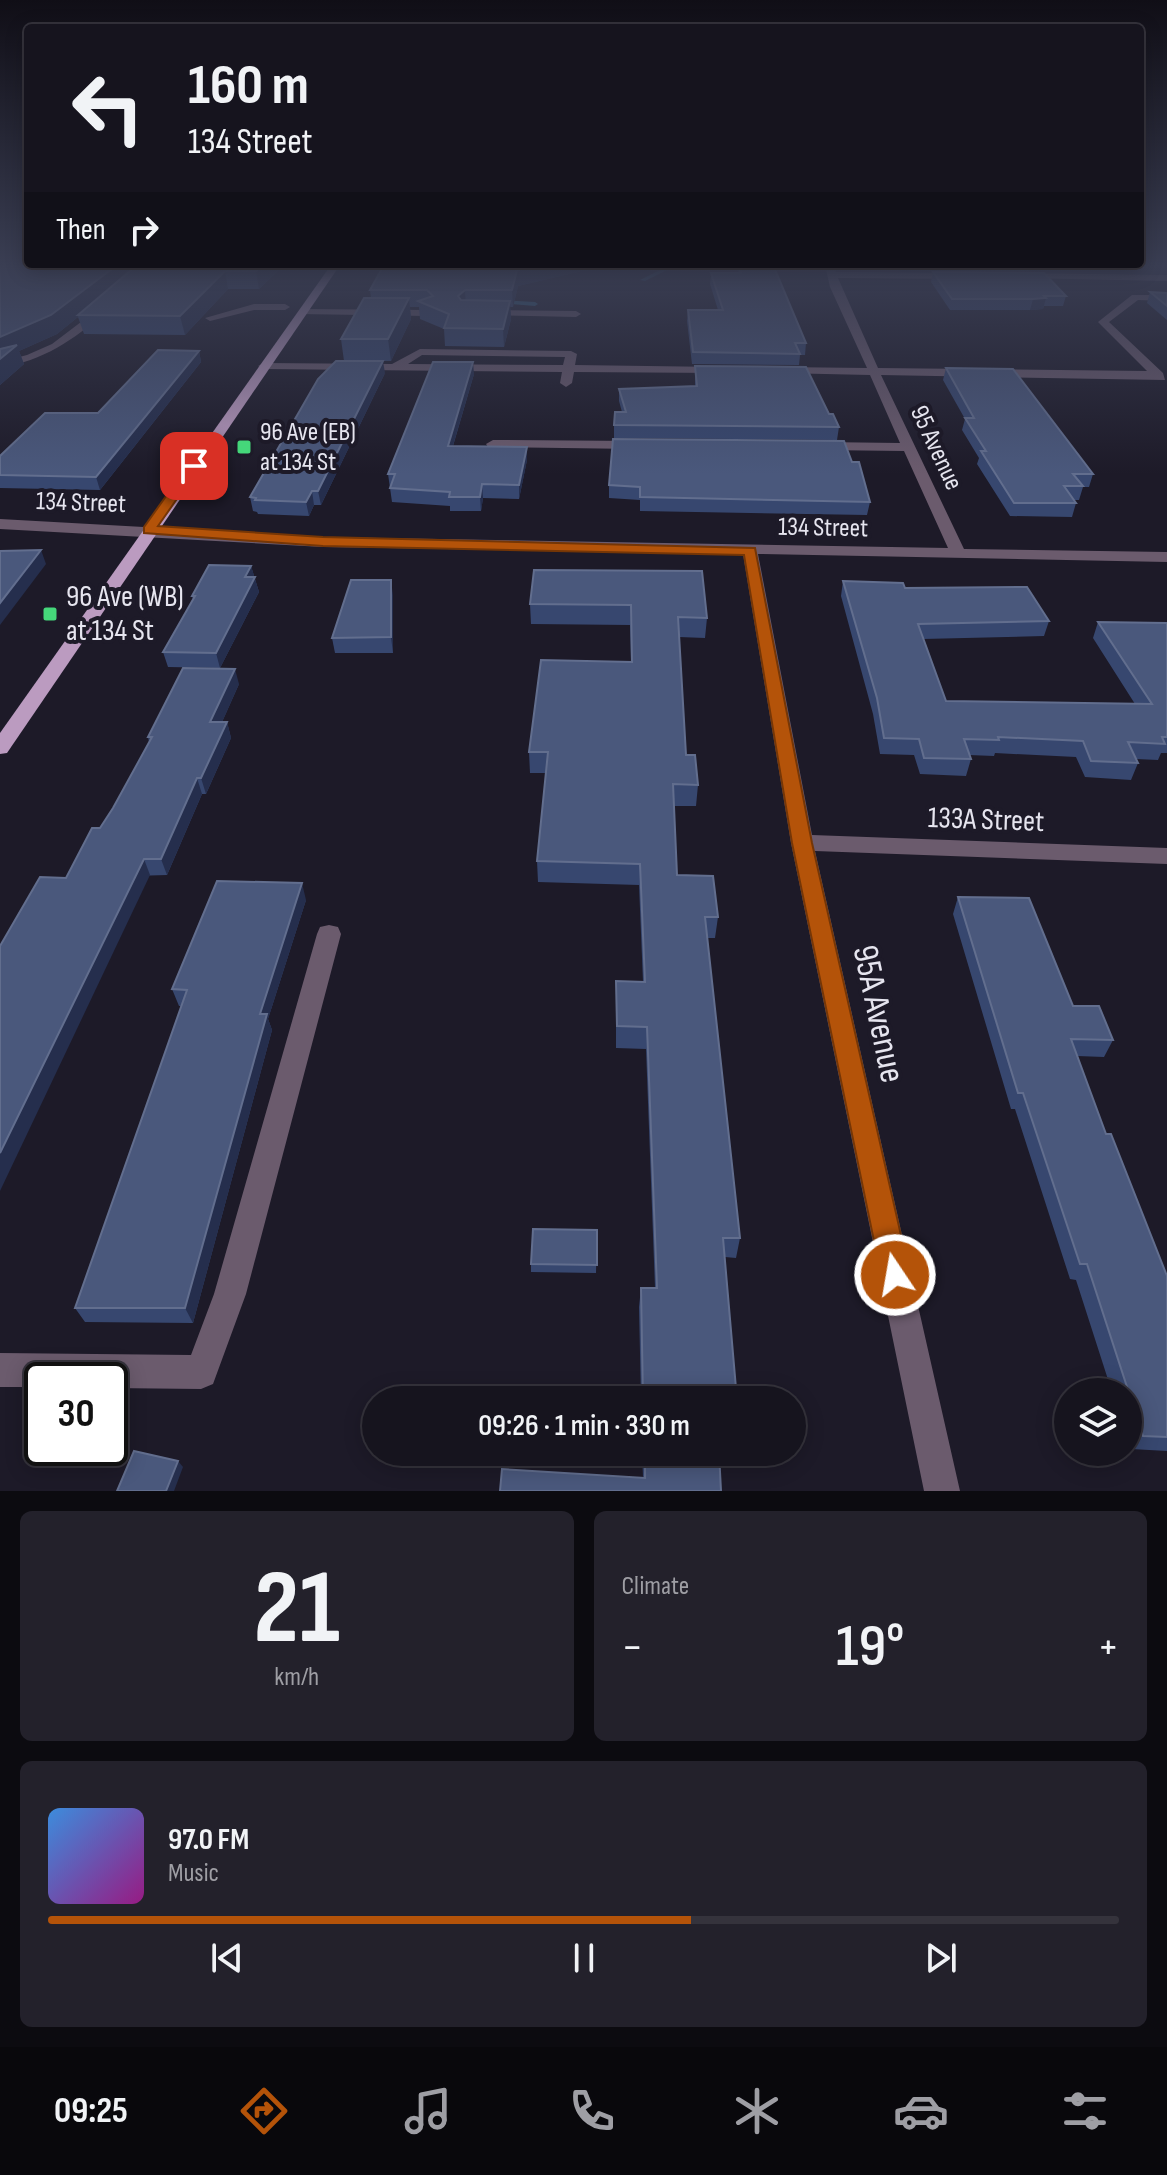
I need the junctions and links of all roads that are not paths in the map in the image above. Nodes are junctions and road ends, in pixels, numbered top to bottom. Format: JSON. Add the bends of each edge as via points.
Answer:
{"nodes":[{"id":1,"x":73,"y":335,"type":"edge"},
{"id":2,"x":287,"y":335,"type":"edge"},
{"id":3,"x":857,"y":335,"type":"edge"},
{"id":4,"x":1116,"y":335,"type":"edge"},
{"id":5,"x":0,"y":365,"type":"edge"},
{"id":6,"x":264,"y":366,"type":"junction"},
{"id":7,"x":395,"y":367,"type":"junction"},
{"id":8,"x":568,"y":368,"type":"junction"},
{"id":9,"x":737,"y":370,"type":"edge"},
{"id":10,"x":767,"y":370,"type":"edge"},
{"id":11,"x":873,"y":371,"type":"junction"},
{"id":12,"x":1163,"y":380,"type":"edge"},
{"id":13,"x":566,"y":383,"type":"dead end"},
{"id":14,"x":493,"y":444,"type":"edge"},
{"id":15,"x":653,"y":445,"type":"edge"},
{"id":16,"x":813,"y":446,"type":"edge"},
{"id":17,"x":909,"y":447,"type":"junction"},
{"id":18,"x":0,"y":524,"type":"edge"},
{"id":19,"x":149,"y":530,"type":"junction"},
{"id":20,"x":750,"y":551,"type":"junction"},
{"id":21,"x":958,"y":553,"type":"junction"},
{"id":22,"x":1167,"y":557,"type":"edge"},
{"id":23,"x":0,"y":748,"type":"edge"},
{"id":24,"x":802,"y":843,"type":"junction"},
{"id":25,"x":1167,"y":856,"type":"edge"},
{"id":26,"x":329,"y":934,"type":"dead end"},
{"id":27,"x":0,"y":1370,"type":"edge"},
{"id":28,"x":942,"y":1491,"type":"edge"}],
"edges":[{"from":1,"to":5,"type":"street","via":[[58,348]]},
{"from":2,"to":6,"type":"main road"},
{"from":3,"to":11,"type":"street","name":"95 Avenue"},
{"from":4,"to":12,"type":"street"},
{"from":6,"to":7,"type":"street"},
{"from":6,"to":19,"type":"main road"},
{"from":7,"to":8,"type":"street","via":[[510,375]]},
{"from":7,"to":8,"type":"street","via":[[420,352],[571,354]]},
{"from":8,"to":9,"type":"street"},
{"from":8,"to":13,"type":"street"},
{"from":10,"to":11,"type":"street"},
{"from":11,"to":12,"type":"street"},
{"from":11,"to":17,"type":"street","name":"95 Avenue"},
{"from":14,"to":15,"type":"street"},
{"from":16,"to":17,"type":"street"},
{"from":17,"to":21,"type":"street","name":"95 Avenue"},
{"from":18,"to":19,"type":"street","name":"134 Street"},
{"from":19,"to":20,"type":"street","name":"134 Street","via":[[323,542]]},
{"from":19,"to":23,"type":"main road"},
{"from":20,"to":21,"type":"street","name":"134 Street"},
{"from":20,"to":24,"type":"street","name":"95A Avenue"},
{"from":21,"to":22,"type":"street","name":"134 Street"},
{"from":24,"to":25,"type":"street","name":"133A Street"},
{"from":24,"to":28,"type":"street","name":"95A Avenue"},
{"from":26,"to":27,"type":"street","via":[[230,1294],[201,1372]]}]}
